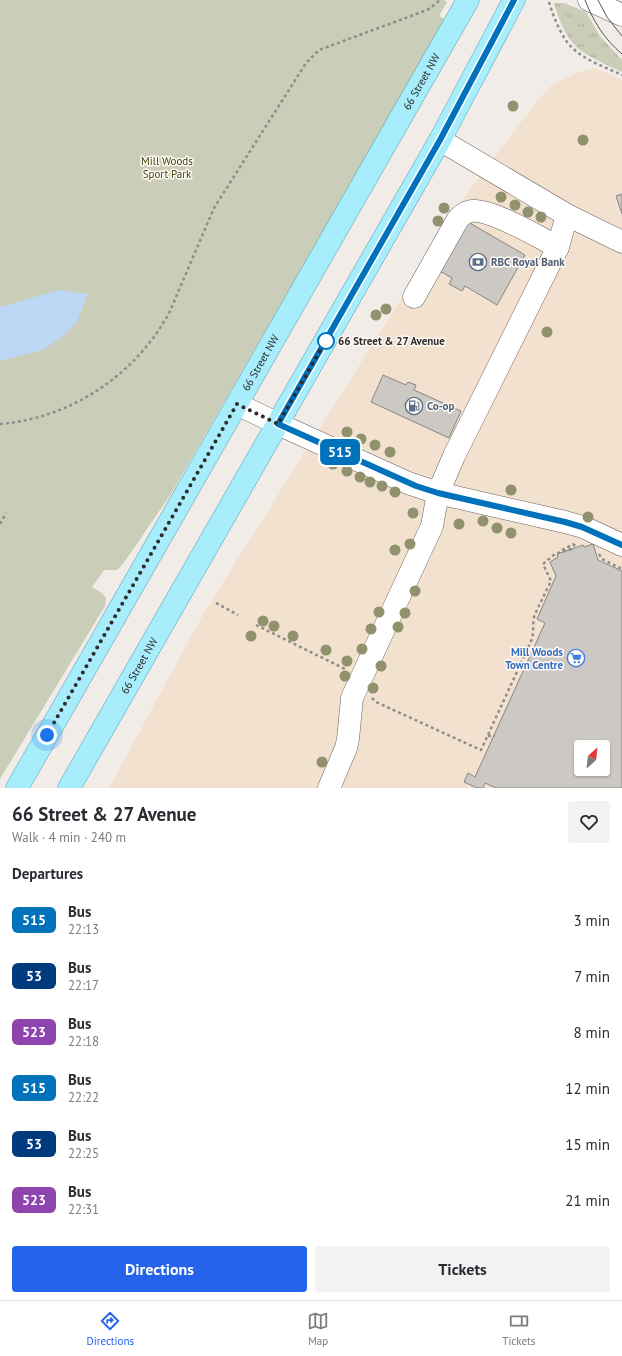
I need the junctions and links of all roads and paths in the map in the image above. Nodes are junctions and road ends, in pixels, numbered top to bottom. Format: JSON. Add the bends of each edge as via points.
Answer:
{"nodes":[{"id":1,"x":440,"y":0,"type":"edge"},
{"id":2,"x":468,"y":0,"type":"edge"},
{"id":3,"x":497,"y":0,"type":"edge"},
{"id":4,"x":514,"y":0,"type":"edge"},
{"id":5,"x":589,"y":0,"type":"edge"},
{"id":6,"x":549,"y":2,"type":"dead end"},
{"id":7,"x":622,"y":15,"type":"edge"},
{"id":8,"x":622,"y":75,"type":"edge"},
{"id":9,"x":440,"y":140,"type":"junction"},
{"id":10,"x":567,"y":215,"type":"junction"},
{"id":11,"x":622,"y":242,"type":"edge"},
{"id":12,"x":558,"y":247,"type":"junction"},
{"id":13,"x":374,"y":256,"type":"junction"},
{"id":14,"x":414,"y":297,"type":"dead end"},
{"id":15,"x":237,"y":404,"type":"junction"},
{"id":16,"x":0,"y":424,"type":"edge"},
{"id":17,"x":278,"y":424,"type":"junction"},
{"id":18,"x":438,"y":493,"type":"junction"},
{"id":19,"x":6,"y":513,"type":"dead end"},
{"id":20,"x":0,"y":524,"type":"edge"},
{"id":21,"x":622,"y":544,"type":"edge"},
{"id":22,"x":555,"y":554,"type":"junction"},
{"id":23,"x":216,"y":603,"type":"dead end"},
{"id":24,"x":238,"y":615,"type":"dead end"},
{"id":25,"x":256,"y":625,"type":"dead end"},
{"id":26,"x":349,"y":671,"type":"dead end"},
{"id":27,"x":368,"y":694,"type":"dead end"},
{"id":28,"x":495,"y":735,"type":"dead end"},
{"id":29,"x":488,"y":736,"type":"junction"},
{"id":30,"x":27,"y":778,"type":"edge"},
{"id":31,"x":76,"y":786,"type":"edge"},
{"id":32,"x":17,"y":788,"type":"edge"},
{"id":33,"x":329,"y":788,"type":"edge"}],
"edges":[{"from":1,"to":16,"type":"path","via":[[420,13],[319,50],[306,63],[214,208],[170,311],[162,327],[146,347],[125,370],[100,390],[74,405],[30,419]]},
{"from":2,"to":15,"type":"main road","name":"66 Street NW"},
{"from":3,"to":13,"type":"main road","via":[[456,76]]},
{"from":4,"to":9,"type":"main road","name":"66 Street NW"},
{"from":5,"to":7,"type":"street"},
{"from":6,"to":8,"type":"path","via":[[561,32],[570,46],[587,58]]},
{"from":9,"to":10,"type":"street"},
{"from":9,"to":13,"type":"main road","name":"66 Street NW"},
{"from":10,"to":11,"type":"street"},
{"from":10,"to":12,"type":"street"},
{"from":12,"to":14,"type":"street","via":[[502,218],[471,211],[458,219]]},
{"from":12,"to":18,"type":"street"},
{"from":13,"to":17,"type":"main road","name":"66 Street NW"},
{"from":15,"to":17,"type":"street"},
{"from":15,"to":30,"type":"main road","name":"66 Street NW"},
{"from":17,"to":18,"type":"street","via":[[408,483]]},
{"from":17,"to":31,"type":"main road","name":"66 Street NW"},
{"from":18,"to":21,"type":"street","via":[[565,522]]},
{"from":18,"to":33,"type":"street","via":[[432,526],[352,698],[347,744]]},
{"from":19,"to":20,"type":"path"},
{"from":22,"to":22,"type":"path","via":[[568,547],[575,544],[571,549]]},
{"from":22,"to":29,"type":"path","via":[[543,564],[551,581],[533,619],[532,639]]},
{"from":23,"to":24,"type":"path"},
{"from":25,"to":26,"type":"path"},
{"from":27,"to":29,"type":"path","via":[[376,702],[481,750]]},
{"from":28,"to":29,"type":"path"},
{"from":30,"to":32,"type":"main road","name":"66 Street NW"}]}
